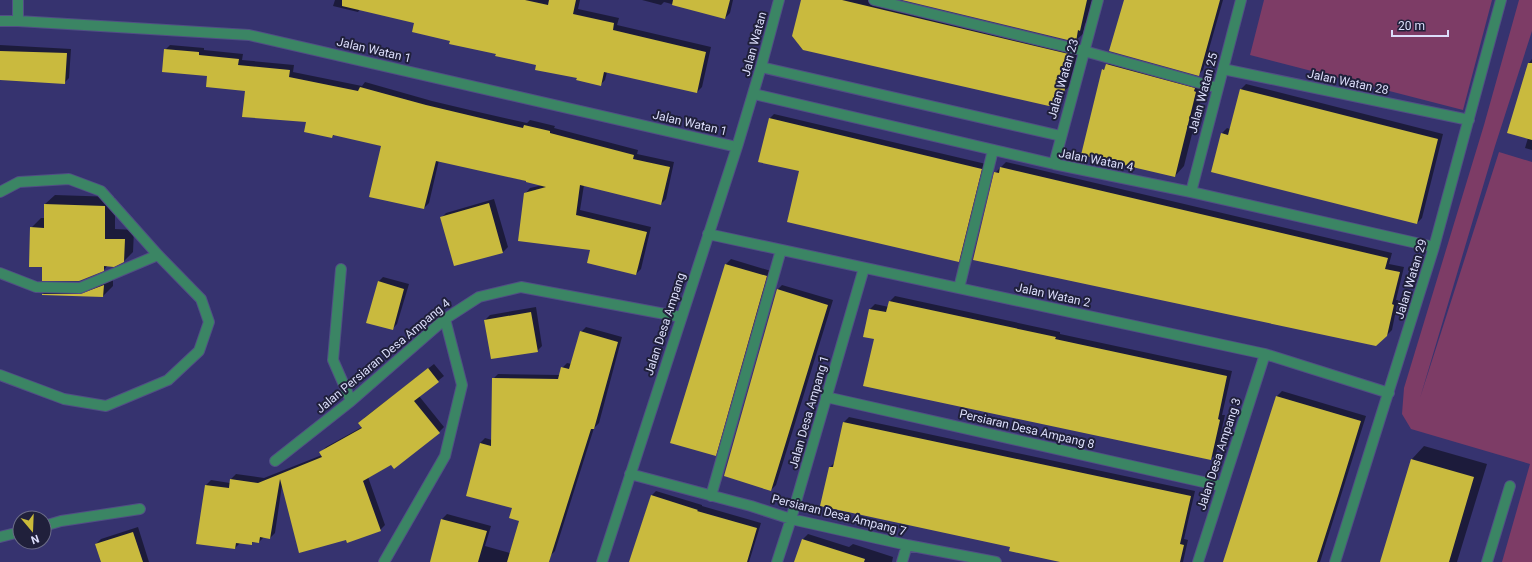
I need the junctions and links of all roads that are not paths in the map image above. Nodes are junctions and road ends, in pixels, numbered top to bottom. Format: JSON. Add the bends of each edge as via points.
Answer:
{"nodes":[{"id":1,"x":18,"y":0,"type":"edge"},
{"id":2,"x":779,"y":0,"type":"edge"},
{"id":3,"x":874,"y":0,"type":"edge"},
{"id":4,"x":1098,"y":0,"type":"edge"},
{"id":5,"x":1241,"y":0,"type":"edge"},
{"id":6,"x":1501,"y":0,"type":"edge"},
{"id":7,"x":0,"y":21,"type":"edge"},
{"id":8,"x":18,"y":21,"type":"junction"},
{"id":9,"x":1084,"y":51,"type":"junction"},
{"id":10,"x":761,"y":67,"type":"junction"},
{"id":11,"x":1223,"y":69,"type":"junction"},
{"id":12,"x":1218,"y":88,"type":"junction"},
{"id":13,"x":754,"y":94,"type":"junction"},
{"id":14,"x":1469,"y":120,"type":"junction"},
{"id":15,"x":1061,"y":136,"type":"junction"},
{"id":16,"x":737,"y":147,"type":"junction"},
{"id":17,"x":993,"y":150,"type":"junction"},
{"id":18,"x":1054,"y":164,"type":"junction"},
{"id":19,"x":0,"y":192,"type":"edge"},
{"id":20,"x":1191,"y":192,"type":"junction"},
{"id":21,"x":708,"y":234,"type":"junction"},
{"id":22,"x":1434,"y":247,"type":"junction"},
{"id":23,"x":781,"y":250,"type":"junction"},
{"id":24,"x":158,"y":256,"type":"junction"},
{"id":25,"x":864,"y":268,"type":"junction"},
{"id":26,"x":341,"y":269,"type":"dead end"},
{"id":27,"x":0,"y":273,"type":"edge"},
{"id":28,"x":959,"y":288,"type":"junction"},
{"id":29,"x":681,"y":317,"type":"junction"},
{"id":30,"x":445,"y":319,"type":"junction"},
{"id":31,"x":1265,"y":354,"type":"junction"},
{"id":32,"x":0,"y":375,"type":"edge"},
{"id":33,"x":1389,"y":393,"type":"junction"},
{"id":34,"x":826,"y":397,"type":"junction"},
{"id":35,"x":351,"y":401,"type":"junction"},
{"id":36,"x":276,"y":461,"type":"dead end"},
{"id":37,"x":630,"y":474,"type":"junction"},
{"id":38,"x":1222,"y":486,"type":"junction"},
{"id":39,"x":1510,"y":486,"type":"dead end"},
{"id":40,"x":712,"y":496,"type":"junction"},
{"id":41,"x":140,"y":509,"type":"dead end"},
{"id":42,"x":791,"y":519,"type":"junction"},
{"id":43,"x":52,"y":524,"type":"edge"},
{"id":44,"x":12,"y":534,"type":"edge"},
{"id":45,"x":0,"y":537,"type":"edge"},
{"id":46,"x":907,"y":545,"type":"junction"},
{"id":47,"x":384,"y":562,"type":"edge"},
{"id":48,"x":602,"y":562,"type":"edge"},
{"id":49,"x":777,"y":562,"type":"edge"},
{"id":50,"x":902,"y":562,"type":"edge"},
{"id":51,"x":996,"y":562,"type":"edge"},
{"id":52,"x":1198,"y":562,"type":"edge"},
{"id":53,"x":1335,"y":562,"type":"edge"},
{"id":54,"x":1487,"y":562,"type":"edge"}],
"edges":[{"from":1,"to":8,"type":"street"},
{"from":2,"to":10,"type":"street","name":"Jalan Watan"},
{"from":3,"to":9,"type":"street"},
{"from":4,"to":9,"type":"street","name":"Jalan Watan 23"},
{"from":5,"to":11,"type":"street","name":"Jalan Watan 25"},
{"from":6,"to":14,"type":"street","name":"Jalan Watan 29"},
{"from":7,"to":8,"type":"street","name":"Jalan Watan 1"},
{"from":8,"to":16,"type":"street","name":"Jalan Watan 1","via":[[250,35]]},
{"from":9,"to":12,"type":"street"},
{"from":9,"to":15,"type":"street","name":"Jalan Watan 23"},
{"from":10,"to":13,"type":"street","name":"Jalan Watan"},
{"from":10,"to":15,"type":"street","name":"Jalan Watan 4"},
{"from":11,"to":12,"type":"street","name":"Jalan Watan 25"},
{"from":11,"to":14,"type":"street","name":"Jalan Watan 28"},
{"from":12,"to":20,"type":"street","name":"Jalan Watan 25"},
{"from":13,"to":16,"type":"street","name":"Jalan Desa Ampang"},
{"from":13,"to":17,"type":"street","name":"Jalan Watan 4"},
{"from":14,"to":22,"type":"street","name":"Jalan Watan 29"},
{"from":15,"to":18,"type":"street","name":"Jalan Watan 23"},
{"from":16,"to":21,"type":"street","name":"Jalan Desa Ampang"},
{"from":17,"to":18,"type":"street","name":"Jalan Watan 4"},
{"from":17,"to":28,"type":"street"},
{"from":18,"to":20,"type":"street","name":"Jalan Watan 4"},
{"from":19,"to":24,"type":"street","via":[[18,182],[69,180],[101,191]]},
{"from":20,"to":22,"type":"street","name":"Jalan Watan 4"},
{"from":21,"to":23,"type":"street","name":"Jalan Watan 2"},
{"from":21,"to":29,"type":"street","name":"Jalan Desa Ampang"},
{"from":22,"to":33,"type":"street","name":"Jalan Watan 29"},
{"from":23,"to":25,"type":"street","name":"Jalan Watan 2"},
{"from":23,"to":40,"type":"street"},
{"from":24,"to":27,"type":"street","via":[[80,288],[36,287]]},
{"from":24,"to":32,"type":"street","via":[[201,299],[209,322],[199,351],[168,380],[106,406],[64,399]]},
{"from":25,"to":28,"type":"street","name":"Jalan Watan 2"},
{"from":25,"to":34,"type":"street","name":"Jalan Desa Ampang 1"},
{"from":26,"to":35,"type":"street","via":[[333,360]]},
{"from":28,"to":31,"type":"street","name":"Jalan Watan 2"},
{"from":29,"to":30,"type":"street","name":"Jalan Persiaran Desa Ampang 4","via":[[521,287],[479,297]]},
{"from":29,"to":37,"type":"street","name":"Jalan Desa Ampang"},
{"from":30,"to":35,"type":"street","name":"Jalan Persiaran Desa Ampang 4"},
{"from":30,"to":47,"type":"street","via":[[462,385],[445,456]]},
{"from":31,"to":33,"type":"street","name":"Jalan Watan 2"},
{"from":31,"to":38,"type":"street","name":"Jalan Desa Ampang 3"},
{"from":33,"to":53,"type":"street","name":"Jalan Watan 29"},
{"from":34,"to":38,"type":"street","name":"Persiaran Desa Ampang 8"},
{"from":34,"to":42,"type":"street","name":"Jalan Desa Ampang 1"},
{"from":35,"to":36,"type":"street","name":"Jalan Persiaran Desa Ampang 4"},
{"from":37,"to":40,"type":"street","name":"Persiaran Desa Ampang 7"},
{"from":37,"to":48,"type":"street","name":"Jalan Desa Ampang"},
{"from":38,"to":52,"type":"street","name":"Jalan Desa Ampang 3"},
{"from":39,"to":54,"type":"street"},
{"from":40,"to":42,"type":"street","name":"Persiaran Desa Ampang 7"},
{"from":41,"to":43,"type":"street"},
{"from":42,"to":46,"type":"street","name":"Persiaran Desa Ampang 7"},
{"from":42,"to":49,"type":"street","name":"Jalan Desa Ampang 1"},
{"from":44,"to":45,"type":"street"},
{"from":46,"to":50,"type":"street"},
{"from":46,"to":51,"type":"street","name":"Persiaran Desa Ampang 7"}]}
